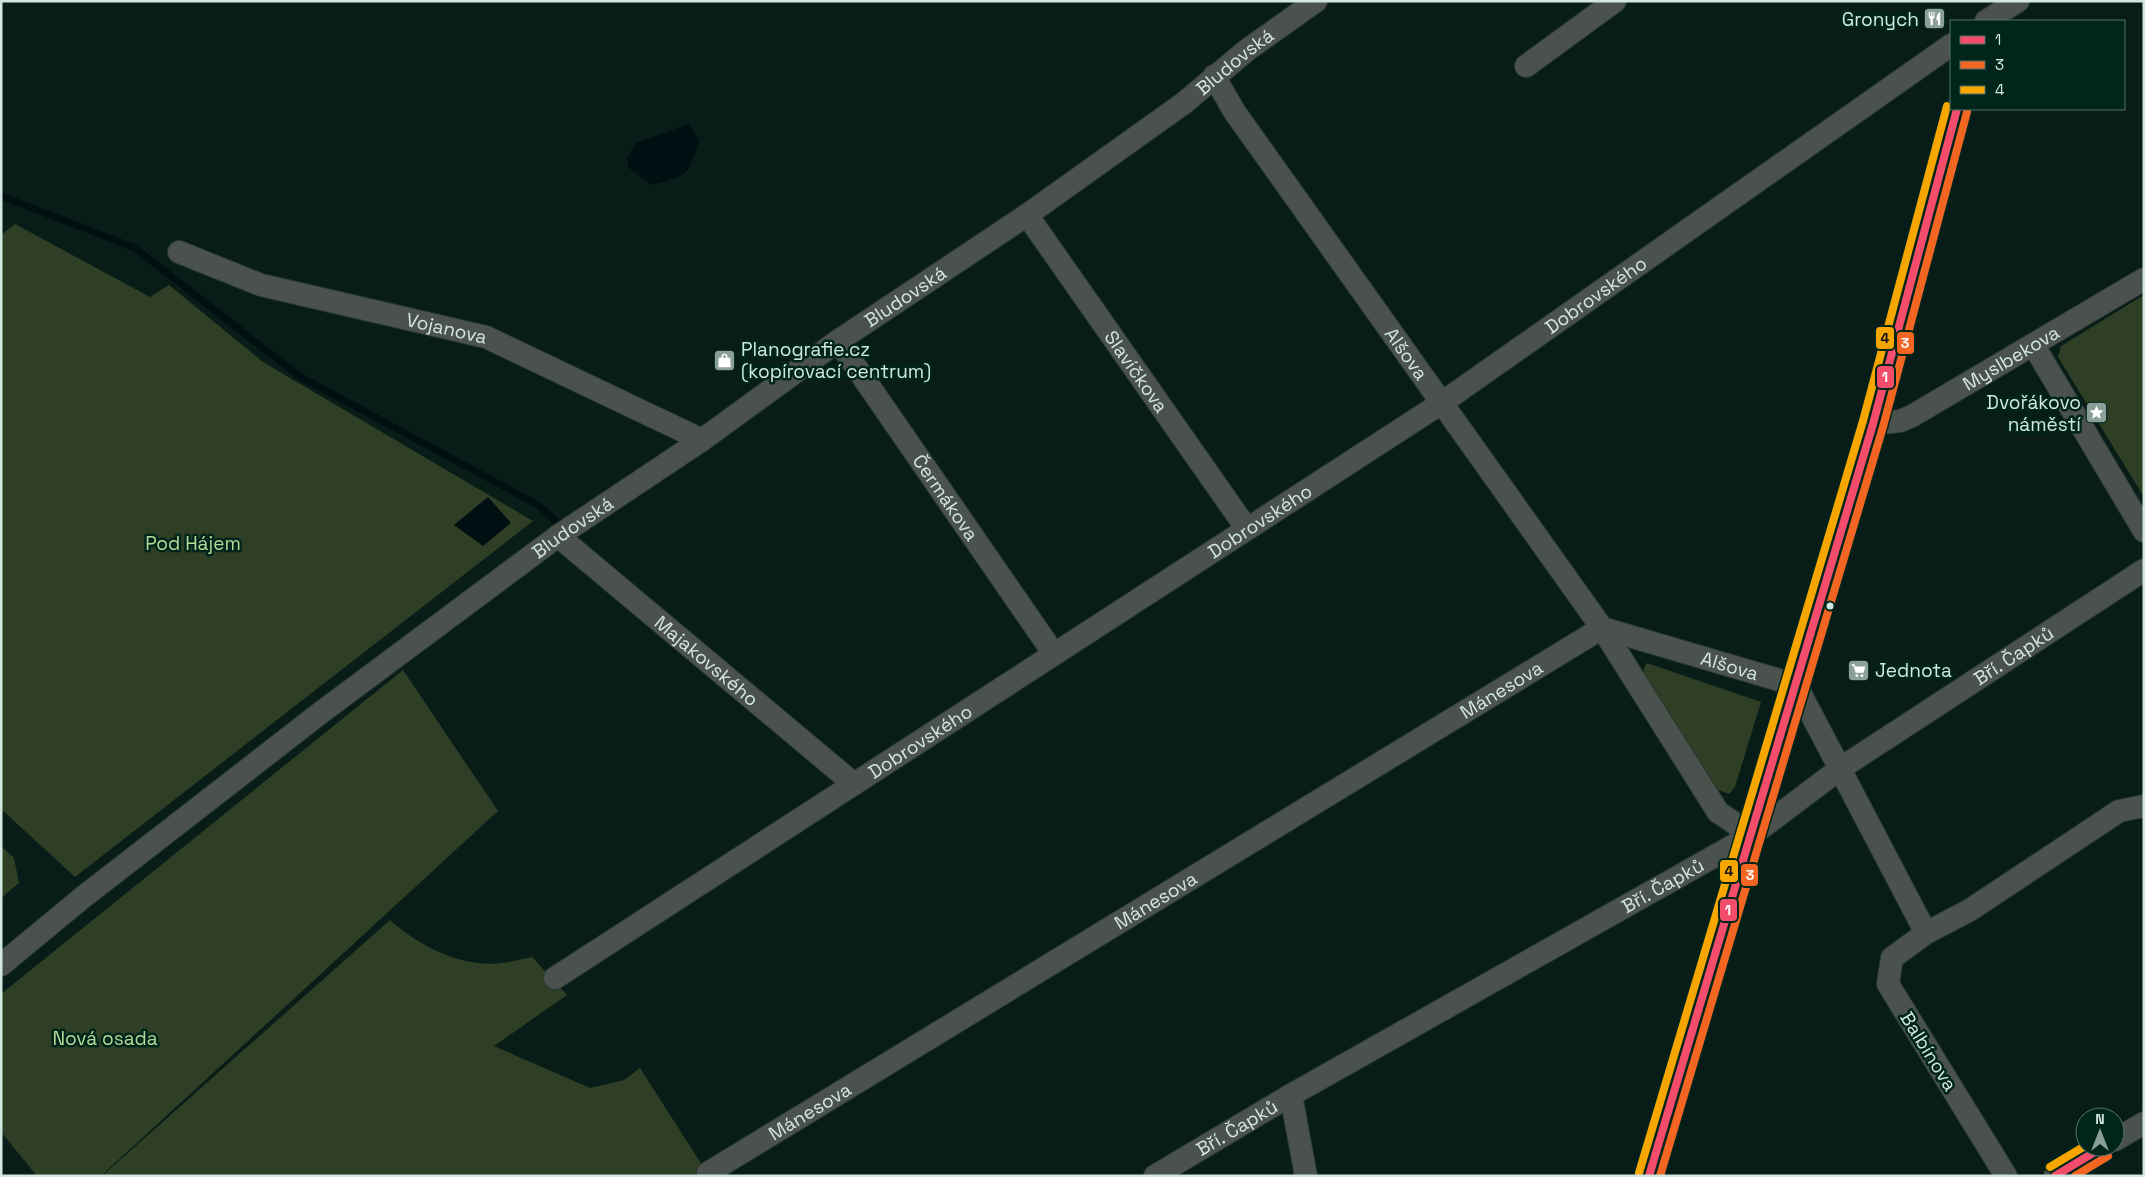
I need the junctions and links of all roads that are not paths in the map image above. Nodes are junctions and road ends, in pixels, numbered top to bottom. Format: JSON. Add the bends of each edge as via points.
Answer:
{"nodes":[{"id":1,"x":1316,"y":1,"type":"edge"},
{"id":2,"x":1616,"y":1,"type":"edge"},
{"id":3,"x":1985,"y":1,"type":"edge"},
{"id":4,"x":2018,"y":1,"type":"edge"},
{"id":5,"x":1980,"y":20,"type":"edge"},
{"id":6,"x":1988,"y":20,"type":"edge"},
{"id":7,"x":1950,"y":46,"type":"edge"},
{"id":8,"x":1526,"y":66,"type":"dead end"},
{"id":9,"x":1214,"y":76,"type":"junction"},
{"id":10,"x":1957,"y":110,"type":"edge"},
{"id":11,"x":1027,"y":215,"type":"junction"},
{"id":12,"x":179,"y":252,"type":"dead end"},
{"id":13,"x":2144,"y":280,"type":"edge"},
{"id":14,"x":838,"y":341,"type":"junction"},
{"id":15,"x":2034,"y":346,"type":"junction"},
{"id":16,"x":1443,"y":402,"type":"junction"},
{"id":17,"x":1873,"y":424,"type":"junction"},
{"id":18,"x":702,"y":440,"type":"junction"},
{"id":19,"x":1247,"y":529,"type":"junction"},
{"id":20,"x":2144,"y":531,"type":"edge"},
{"id":21,"x":558,"y":536,"type":"junction"},
{"id":22,"x":2144,"y":570,"type":"edge"},
{"id":23,"x":1602,"y":628,"type":"junction"},
{"id":24,"x":1054,"y":654,"type":"junction"},
{"id":25,"x":1796,"y":685,"type":"junction"},
{"id":26,"x":1841,"y":768,"type":"junction"},
{"id":27,"x":854,"y":784,"type":"junction"},
{"id":28,"x":2144,"y":806,"type":"edge"},
{"id":29,"x":1752,"y":835,"type":"junction"},
{"id":30,"x":1926,"y":933,"type":"junction"},
{"id":31,"x":1,"y":965,"type":"edge"},
{"id":32,"x":555,"y":978,"type":"dead end"},
{"id":33,"x":1291,"y":1095,"type":"junction"},
{"id":34,"x":2144,"y":1123,"type":"edge"},
{"id":35,"x":2125,"y":1134,"type":"edge"},
{"id":36,"x":2087,"y":1157,"type":"edge"},
{"id":37,"x":708,"y":1173,"type":"dead end"},
{"id":38,"x":1155,"y":1176,"type":"edge"},
{"id":39,"x":1306,"y":1176,"type":"edge"},
{"id":40,"x":1649,"y":1176,"type":"edge"},
{"id":41,"x":2006,"y":1176,"type":"edge"},
{"id":42,"x":2055,"y":1176,"type":"edge"}],
"edges":[{"from":1,"to":9,"type":"street","name":"Bludovská"},
{"from":2,"to":8,"type":"street"},
{"from":3,"to":5,"type":"street"},
{"from":4,"to":6,"type":"street"},
{"from":7,"to":16,"type":"street","name":"Dobrovského"},
{"from":9,"to":11,"type":"street","name":"Bludovská","via":[[1184,103]]},
{"from":9,"to":16,"type":"street","name":"Alšova","via":[[1234,111]]},
{"from":10,"to":17,"type":"street"},
{"from":11,"to":14,"type":"street","name":"Bludovská"},
{"from":11,"to":19,"type":"street","name":"Slavíčkova"},
{"from":12,"to":18,"type":"street","name":"Vojanova","via":[[262,286],[486,337]]},
{"from":13,"to":15,"type":"street","name":"Myslbekova"},
{"from":14,"to":18,"type":"street","name":"Bludovská"},
{"from":14,"to":24,"type":"street","name":"Čermákova"},
{"from":15,"to":17,"type":"street","name":"Myslbekova","via":[[1912,416]]},
{"from":15,"to":20,"type":"street"},
{"from":16,"to":19,"type":"street","name":"Dobrovského"},
{"from":16,"to":23,"type":"street","name":"Alšova"},
{"from":17,"to":25,"type":"street"},
{"from":18,"to":21,"type":"street","name":"Bludovská"},
{"from":19,"to":24,"type":"street","name":"Dobrovského"},
{"from":21,"to":27,"type":"street","name":"Majakovského"},
{"from":21,"to":31,"type":"street","name":"Bludovská","via":[[323,711]]},
{"from":22,"to":26,"type":"street","name":"Bří. Čapků"},
{"from":23,"to":25,"type":"street","name":"Alšova"},
{"from":23,"to":29,"type":"street","name":"Alšova","via":[[1718,812]]},
{"from":23,"to":37,"type":"street","name":"Mánesova"},
{"from":24,"to":27,"type":"street","name":"Dobrovského"},
{"from":25,"to":26,"type":"street"},
{"from":25,"to":29,"type":"street"},
{"from":26,"to":29,"type":"street","name":"Bří. Čapků"},
{"from":26,"to":30,"type":"street"},
{"from":27,"to":32,"type":"street","name":"Dobrovského"},
{"from":28,"to":30,"type":"street","name":"Balbínova","via":[[2119,811],[1970,910]]},
{"from":29,"to":33,"type":"street","name":"Bří. Čapků"},
{"from":29,"to":40,"type":"street"},
{"from":30,"to":41,"type":"street","name":"Balbínova","via":[[1892,958],[1888,984]]},
{"from":33,"to":38,"type":"street","name":"Bří. Čapků"},
{"from":33,"to":39,"type":"street","name":"Bří. Čapků"},
{"from":34,"to":35,"type":"street"},
{"from":36,"to":42,"type":"street"}]}
